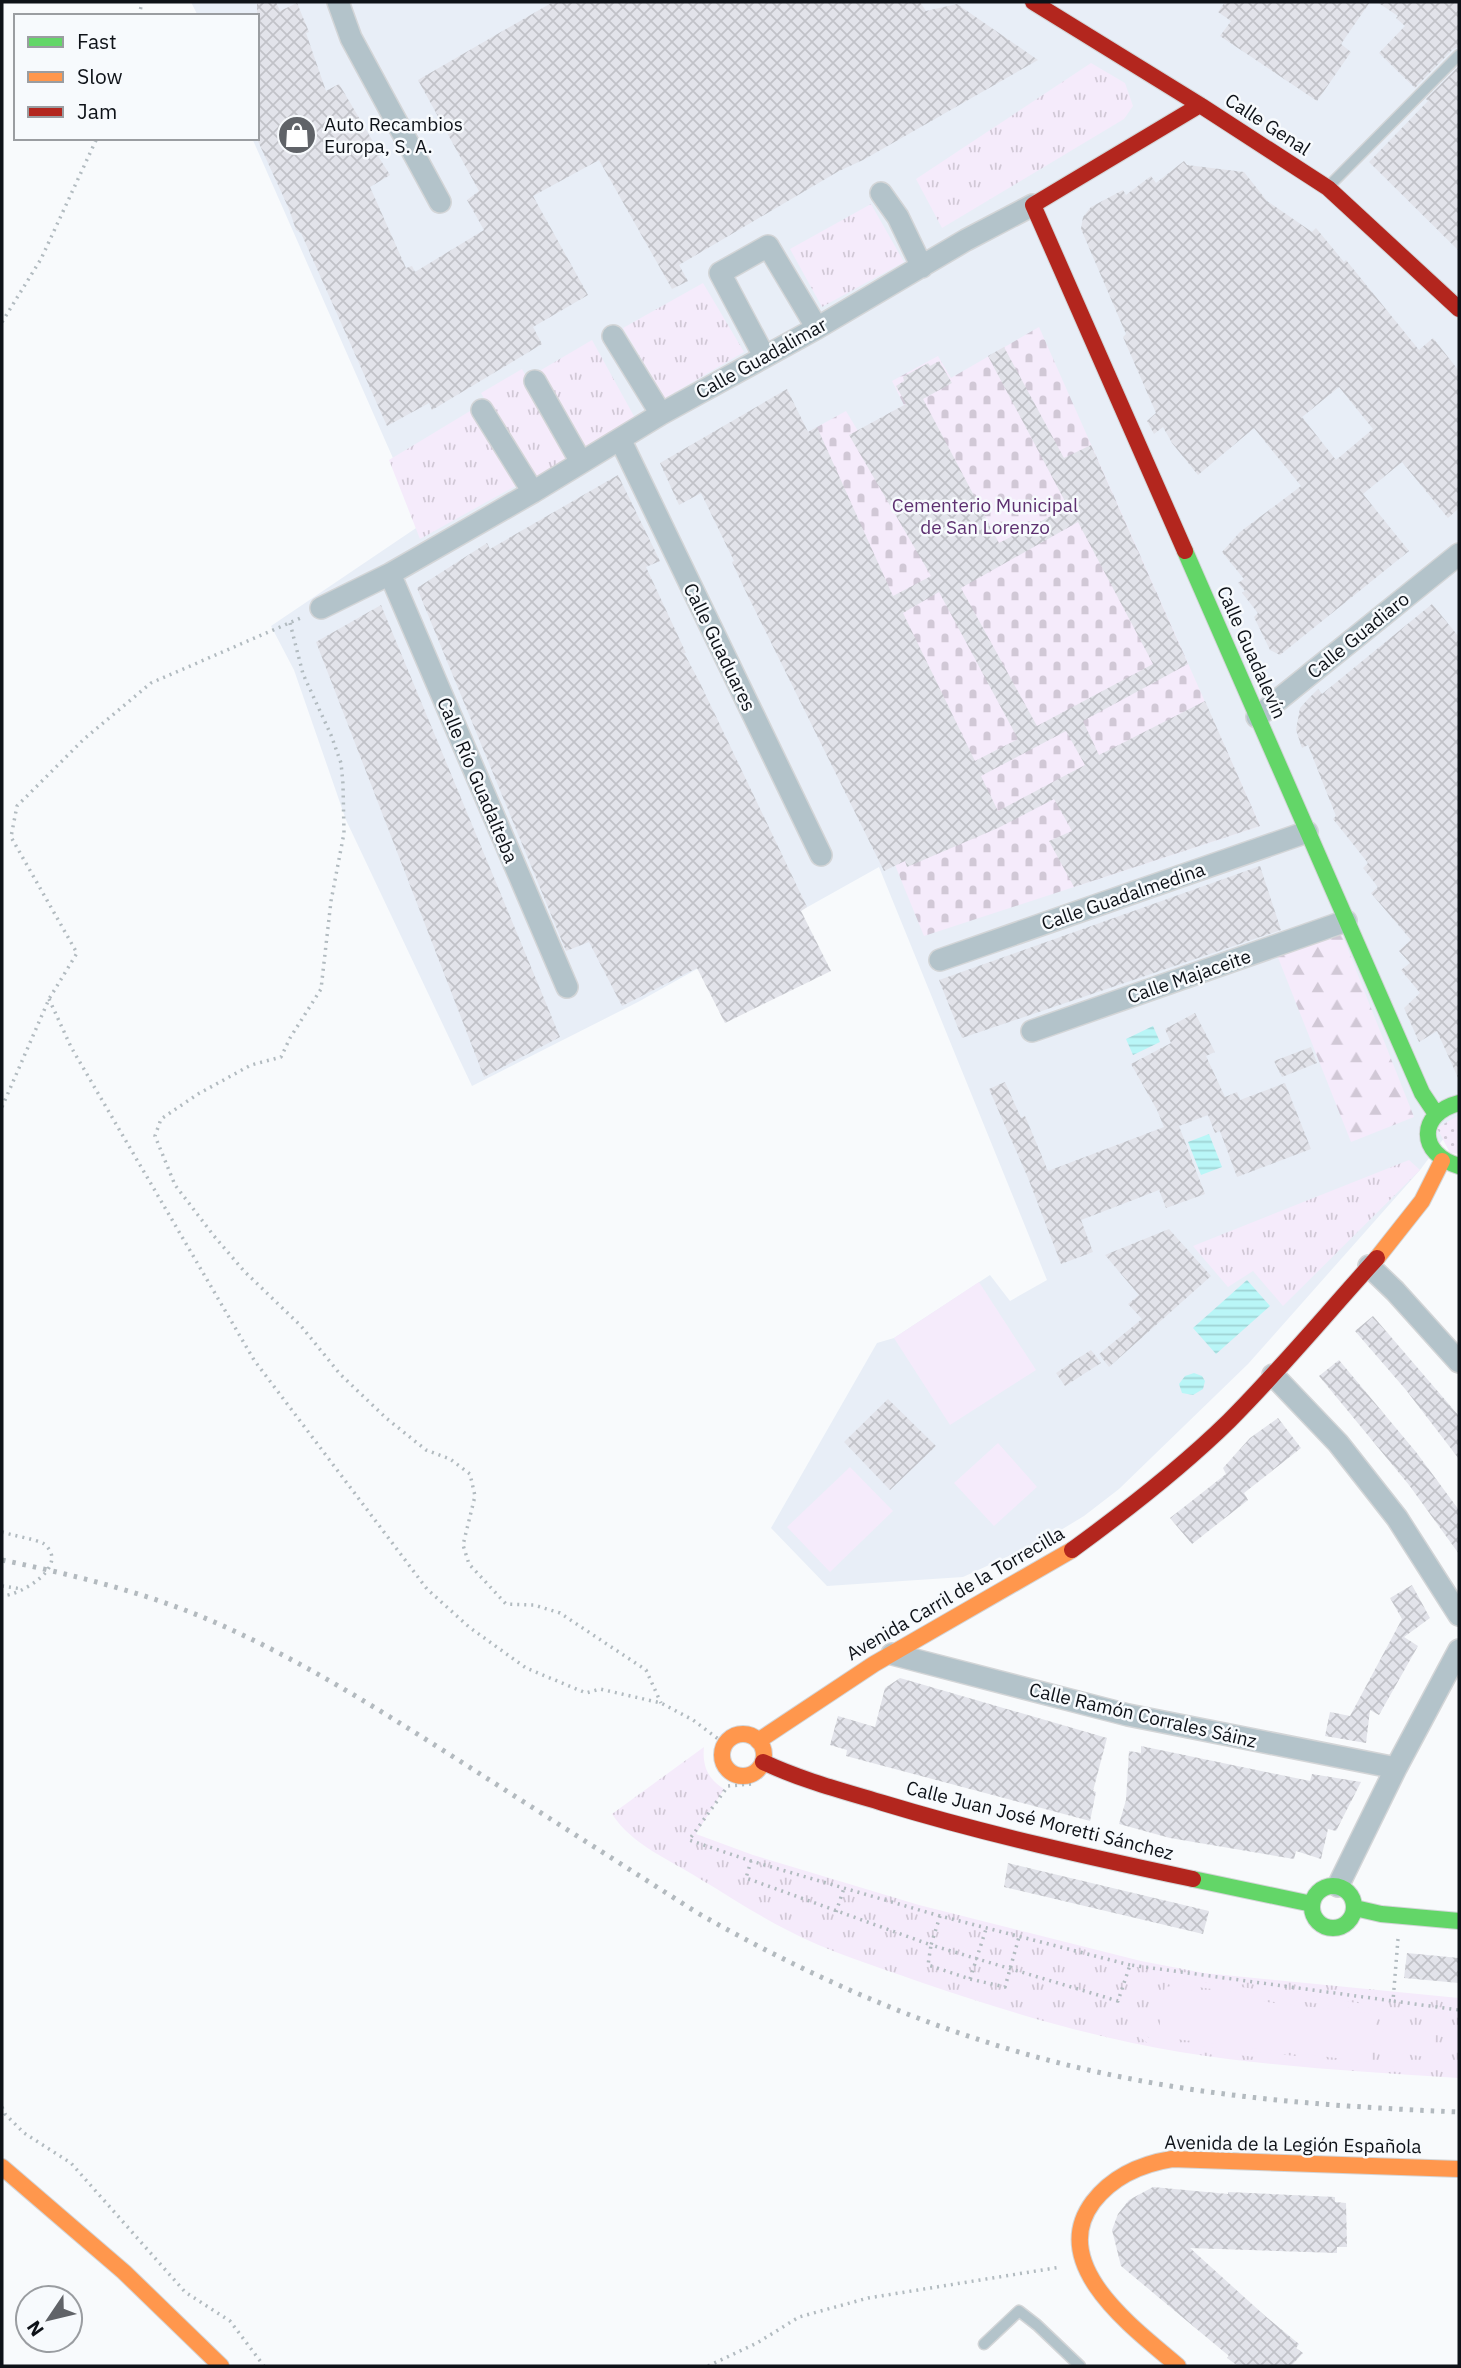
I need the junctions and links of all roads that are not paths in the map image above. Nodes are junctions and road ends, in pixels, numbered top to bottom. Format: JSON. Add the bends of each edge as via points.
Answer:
{"nodes":[{"id":1,"x":338,"y":2,"type":"edge"},
{"id":2,"x":1033,"y":2,"type":"edge"},
{"id":3,"x":1459,"y":55,"type":"edge"},
{"id":4,"x":1200,"y":105,"type":"junction"},
{"id":5,"x":1328,"y":188,"type":"junction"},
{"id":6,"x":881,"y":193,"type":"dead end"},
{"id":7,"x":440,"y":202,"type":"dead end"},
{"id":8,"x":1033,"y":205,"type":"junction"},
{"id":9,"x":922,"y":267,"type":"junction"},
{"id":10,"x":1459,"y":309,"type":"edge"},
{"id":11,"x":817,"y":328,"type":"junction"},
{"id":12,"x":613,"y":335,"type":"dead end"},
{"id":13,"x":764,"y":356,"type":"junction"},
{"id":14,"x":535,"y":381,"type":"dead end"},
{"id":15,"x":482,"y":410,"type":"dead end"},
{"id":16,"x":661,"y":414,"type":"junction"},
{"id":17,"x":620,"y":439,"type":"junction"},
{"id":18,"x":581,"y":463,"type":"junction"},
{"id":19,"x":533,"y":492,"type":"junction"},
{"id":20,"x":1459,"y":554,"type":"edge"},
{"id":21,"x":390,"y":574,"type":"junction"},
{"id":22,"x":321,"y":608,"type":"road end"},
{"id":23,"x":1257,"y":717,"type":"junction"},
{"id":24,"x":1307,"y":832,"type":"junction"},
{"id":25,"x":821,"y":855,"type":"dead end"},
{"id":26,"x":1346,"y":920,"type":"junction"},
{"id":27,"x":940,"y":960,"type":"dead end"},
{"id":28,"x":567,"y":987,"type":"dead end"},
{"id":29,"x":1032,"y":1031,"type":"dead end"},
{"id":30,"x":1459,"y":1103,"type":"edge"},
{"id":31,"x":1436,"y":1114,"type":"junction"},
{"id":32,"x":1442,"y":1161,"type":"junction"},
{"id":33,"x":1459,"y":1166,"type":"edge"},
{"id":34,"x":1369,"y":1266,"type":"junction"},
{"id":35,"x":1459,"y":1362,"type":"edge"},
{"id":36,"x":1273,"y":1375,"type":"junction"},
{"id":37,"x":1459,"y":1615,"type":"edge"},
{"id":38,"x":1459,"y":1650,"type":"edge"},
{"id":39,"x":892,"y":1654,"type":"junction"},
{"id":40,"x":758,"y":1741,"type":"junction"},
{"id":41,"x":763,"y":1762,"type":"junction"},
{"id":42,"x":1396,"y":1768,"type":"junction"},
{"id":43,"x":1338,"y":1886,"type":"junction"},
{"id":44,"x":1312,"y":1904,"type":"junction"},
{"id":45,"x":1354,"y":1908,"type":"junction"},
{"id":46,"x":1459,"y":1921,"type":"edge"},
{"id":47,"x":2,"y":2167,"type":"edge"},
{"id":48,"x":1459,"y":2169,"type":"edge"},
{"id":49,"x":984,"y":2344,"type":"dead end"},
{"id":50,"x":221,"y":2366,"type":"edge"},
{"id":51,"x":1080,"y":2366,"type":"edge"},
{"id":52,"x":1178,"y":2366,"type":"edge"}],
"edges":[{"from":1,"to":7,"type":"street","via":[[351,38]]},
{"from":2,"to":4,"type":"main road","name":"Calle Genal"},
{"from":3,"to":5,"type":"lane"},
{"from":4,"to":5,"type":"main road","name":"Calle Genal"},
{"from":4,"to":8,"type":"main road","name":"Calle Guadalimar"},
{"from":5,"to":10,"type":"main road","name":"Calle Genal"},
{"from":6,"to":9,"type":"street"},
{"from":8,"to":9,"type":"street","name":"Calle Guadalimar"},
{"from":8,"to":23,"type":"main road","name":"Calle Guadalevín"},
{"from":9,"to":11,"type":"street","name":"Calle Guadalimar"},
{"from":11,"to":13,"type":"street","name":"Calle Guadalimar"},
{"from":11,"to":13,"type":"street","via":[[768,246],[720,273]]},
{"from":12,"to":16,"type":"street"},
{"from":13,"to":16,"type":"street","name":"Calle Guadalimar"},
{"from":14,"to":18,"type":"street"},
{"from":15,"to":19,"type":"street"},
{"from":16,"to":17,"type":"street","name":"Calle Guadalimar"},
{"from":17,"to":18,"type":"street","name":"Calle Guadalimar"},
{"from":17,"to":25,"type":"street","name":"Calle Guaduares"},
{"from":18,"to":19,"type":"street","name":"Calle Guadalimar"},
{"from":19,"to":21,"type":"street","name":"Calle Guadalimar"},
{"from":20,"to":23,"type":"street","name":"Calle Guadiaro"},
{"from":21,"to":22,"type":"street","name":"Calle Guadalimar"},
{"from":21,"to":28,"type":"street","name":"Calle Río Guadalteba"},
{"from":23,"to":24,"type":"main road","name":"Calle Guadalevín"},
{"from":24,"to":26,"type":"main road","name":"Calle Guadalevín"},
{"from":24,"to":27,"type":"street","name":"Calle Guadalmedina"},
{"from":26,"to":29,"type":"street","name":"Calle Majaceite"},
{"from":26,"to":31,"type":"main road","name":"Calle Guadalevín","via":[[1422,1093]]},
{"from":30,"to":31,"type":"main road"},
{"from":31,"to":32,"type":"main road","via":[[1427,1131],[1429,1146]]},
{"from":32,"to":33,"type":"main road"},
{"from":32,"to":34,"type":"main road","name":"Avenida Carril de la Torrecilla","via":[[1427,1194]]},
{"from":34,"to":35,"type":"street"},
{"from":34,"to":36,"type":"main road","name":"Avenida Carril de la Torrecilla"},
{"from":36,"to":37,"type":"street","via":[[1338,1443],[1397,1518]]},
{"from":36,"to":39,"type":"main road","name":"Avenida Carril de la Torrecilla","via":[[1123,1513],[1004,1592]]},
{"from":38,"to":42,"type":"street"},
{"from":39,"to":40,"type":"main road","name":"Avenida Carril de la Torrecilla","via":[[829,1690]]},
{"from":39,"to":42,"type":"street","name":"Calle Ramón Corrales Sáinz","via":[[1128,1716]]},
{"from":40,"to":41,"type":"main road","via":[[764,1750]]},
{"from":40,"to":41,"type":"main road","via":[[743,1734],[730,1739],[723,1762],[736,1775],[746,1776]]},
{"from":41,"to":44,"type":"main road","name":"Calle Juan José Moretti Sánchez","via":[[788,1774],[923,1815],[1097,1860]]},
{"from":42,"to":43,"type":"street"},
{"from":43,"to":44,"type":"main road","via":[[1320,1889]]},
{"from":43,"to":45,"type":"main road","via":[[1350,1893]]},
{"from":44,"to":45,"type":"main road","via":[[1317,1920],[1327,1927],[1342,1926]]},
{"from":45,"to":46,"type":"main road"},
{"from":47,"to":50,"type":"main road","via":[[124,2272]]},
{"from":48,"to":52,"type":"main road","name":"Avenida de la Legión Española","via":[[1156,2161],[1117,2178],[1092,2203],[1079,2231],[1084,2262],[1108,2303]]},
{"from":49,"to":51,"type":"lane","via":[[1019,2311]]}]}
